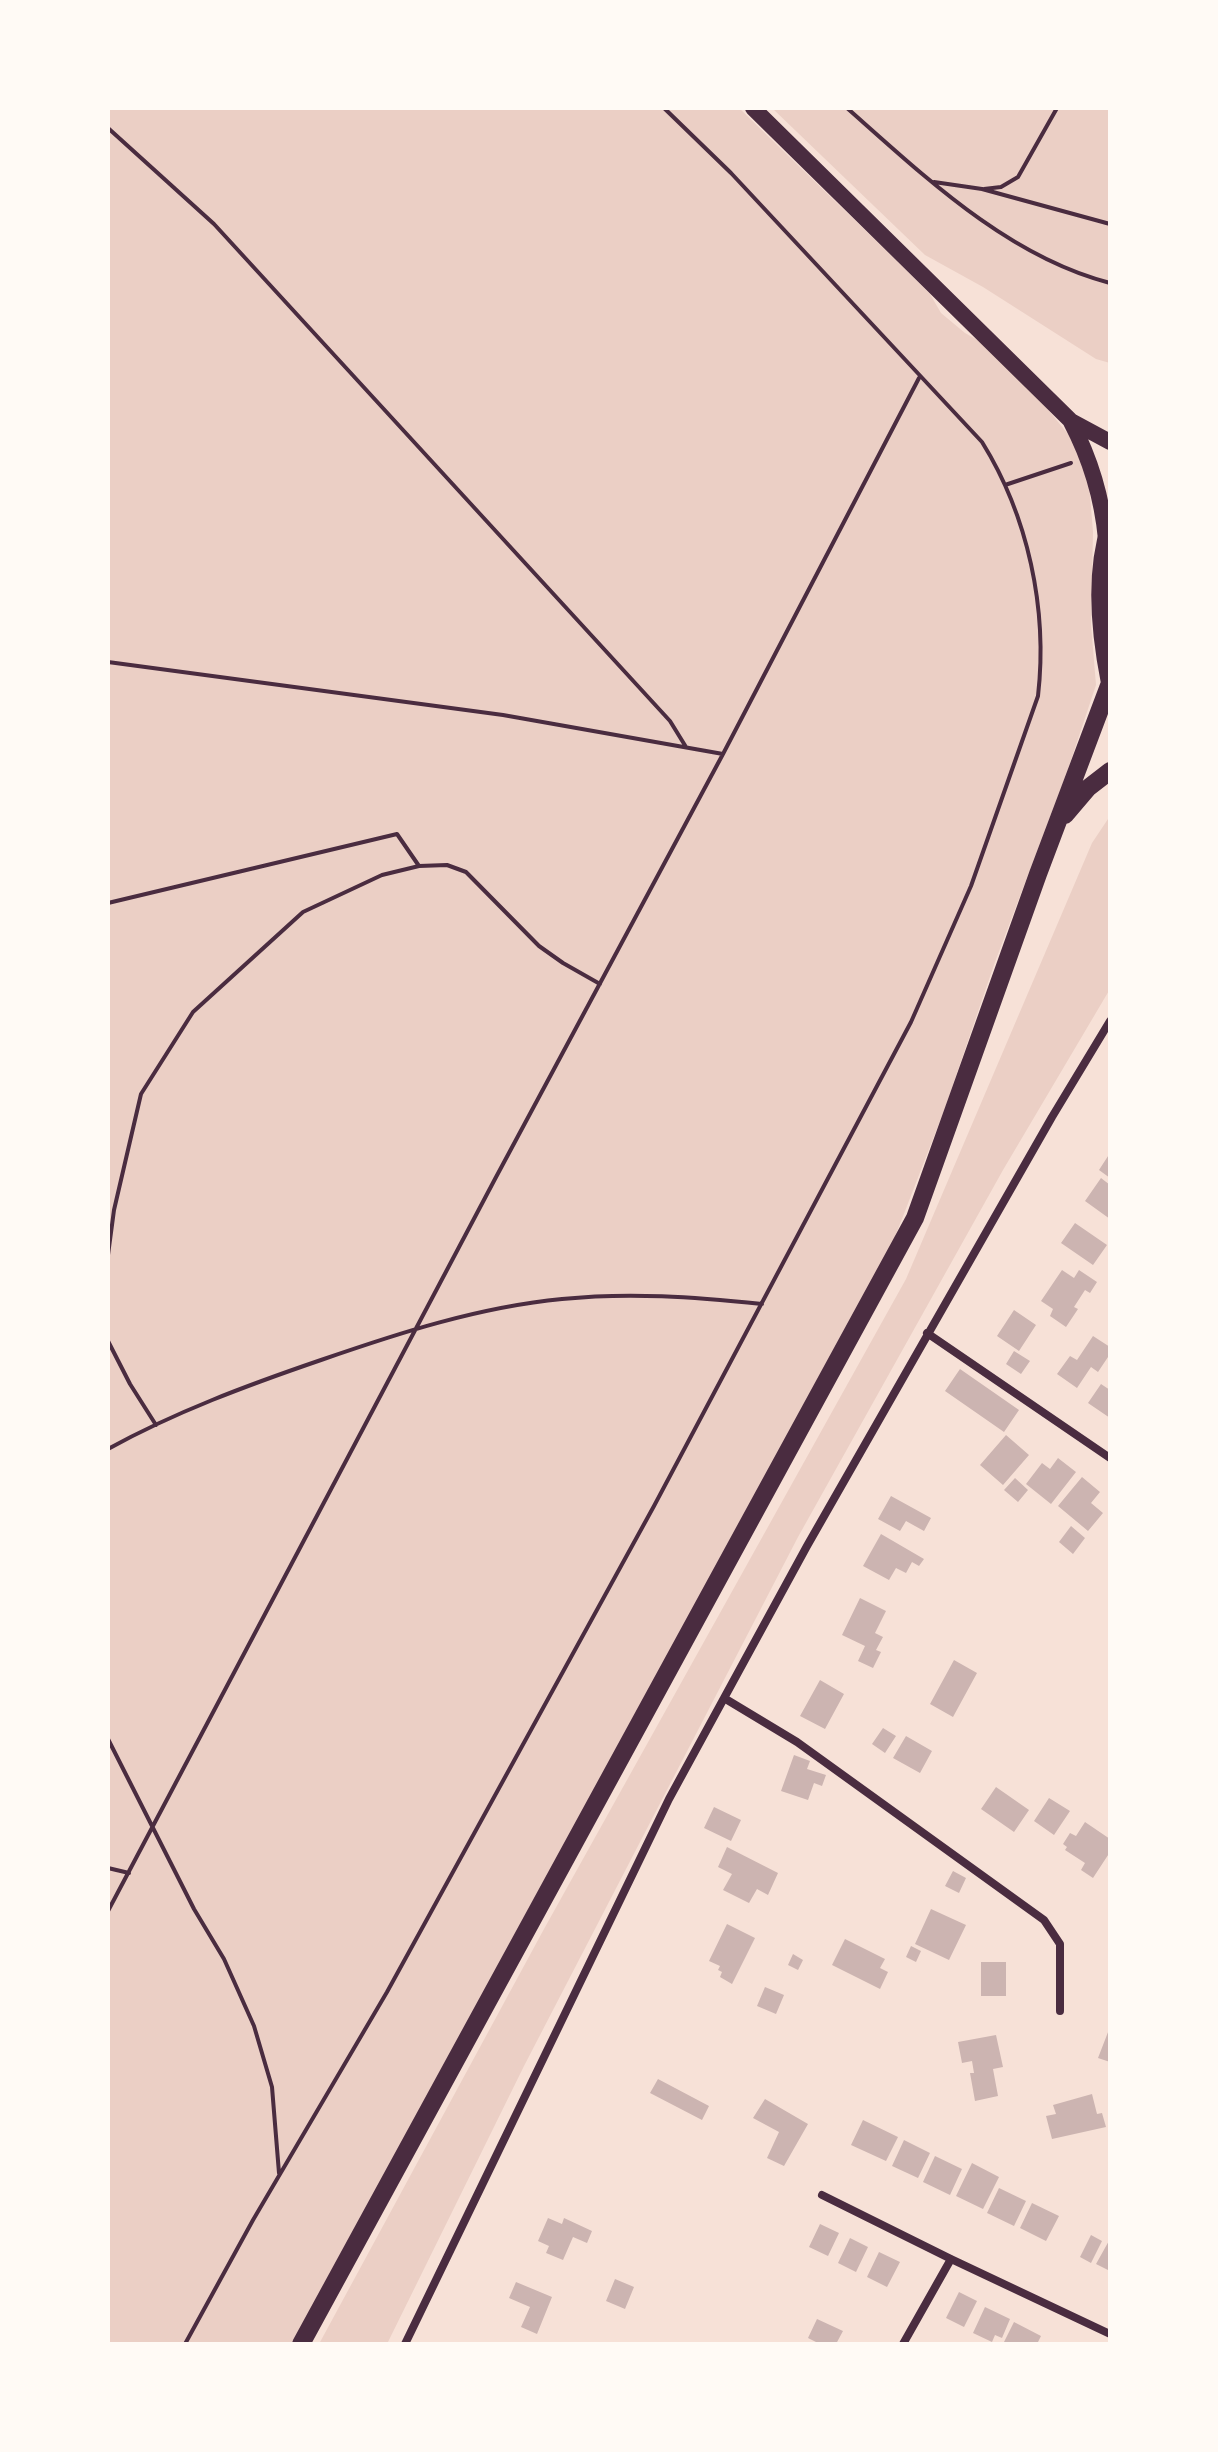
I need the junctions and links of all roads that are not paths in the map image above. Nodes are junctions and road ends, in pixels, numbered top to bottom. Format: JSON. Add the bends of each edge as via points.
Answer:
{"nodes":[{"id":1,"x":753,"y":108,"type":"edge"},
{"id":2,"x":1071,"y":421,"type":"junction"},
{"id":3,"x":1110,"y":442,"type":"edge"},
{"id":4,"x":1108,"y":533,"type":"edge"},
{"id":5,"x":1110,"y":683,"type":"edge"},
{"id":6,"x":1110,"y":771,"type":"edge"},
{"id":7,"x":1056,"y":826,"type":"junction"},
{"id":8,"x":1110,"y":1021,"type":"edge"},
{"id":9,"x":1106,"y":1036,"type":"edge"},
{"id":10,"x":927,"y":1333,"type":"junction"},
{"id":11,"x":1110,"y":1458,"type":"edge"},
{"id":12,"x":724,"y":1698,"type":"junction"},
{"id":13,"x":1060,"y":2011,"type":"dead end"},
{"id":14,"x":822,"y":2195,"type":"dead end"},
{"id":15,"x":951,"y":2259,"type":"junction"},
{"id":16,"x":1110,"y":2334,"type":"edge"},
{"id":17,"x":301,"y":2344,"type":"edge"},
{"id":18,"x":405,"y":2344,"type":"edge"},
{"id":19,"x":903,"y":2344,"type":"edge"}],
"edges":[{"from":1,"to":2,"type":"main road"},
{"from":2,"to":3,"type":"main road"},
{"from":2,"to":4,"type":"main road","via":[[1089,458]]},
{"from":4,"to":5,"type":"main road","via":[[1101,613]]},
{"from":5,"to":7,"type":"main road"},
{"from":6,"to":7,"type":"main road"},
{"from":7,"to":17,"type":"main road","via":[[915,1218]]},
{"from":8,"to":9,"type":"street"},
{"from":9,"to":10,"type":"street"},
{"from":10,"to":11,"type":"street"},
{"from":10,"to":12,"type":"street"},
{"from":12,"to":13,"type":"street","via":[[797,1742],[1044,1920],[1060,1944]]},
{"from":12,"to":18,"type":"street","via":[[669,1799]]},
{"from":14,"to":15,"type":"street"},
{"from":15,"to":16,"type":"street"},
{"from":15,"to":19,"type":"street"}]}
